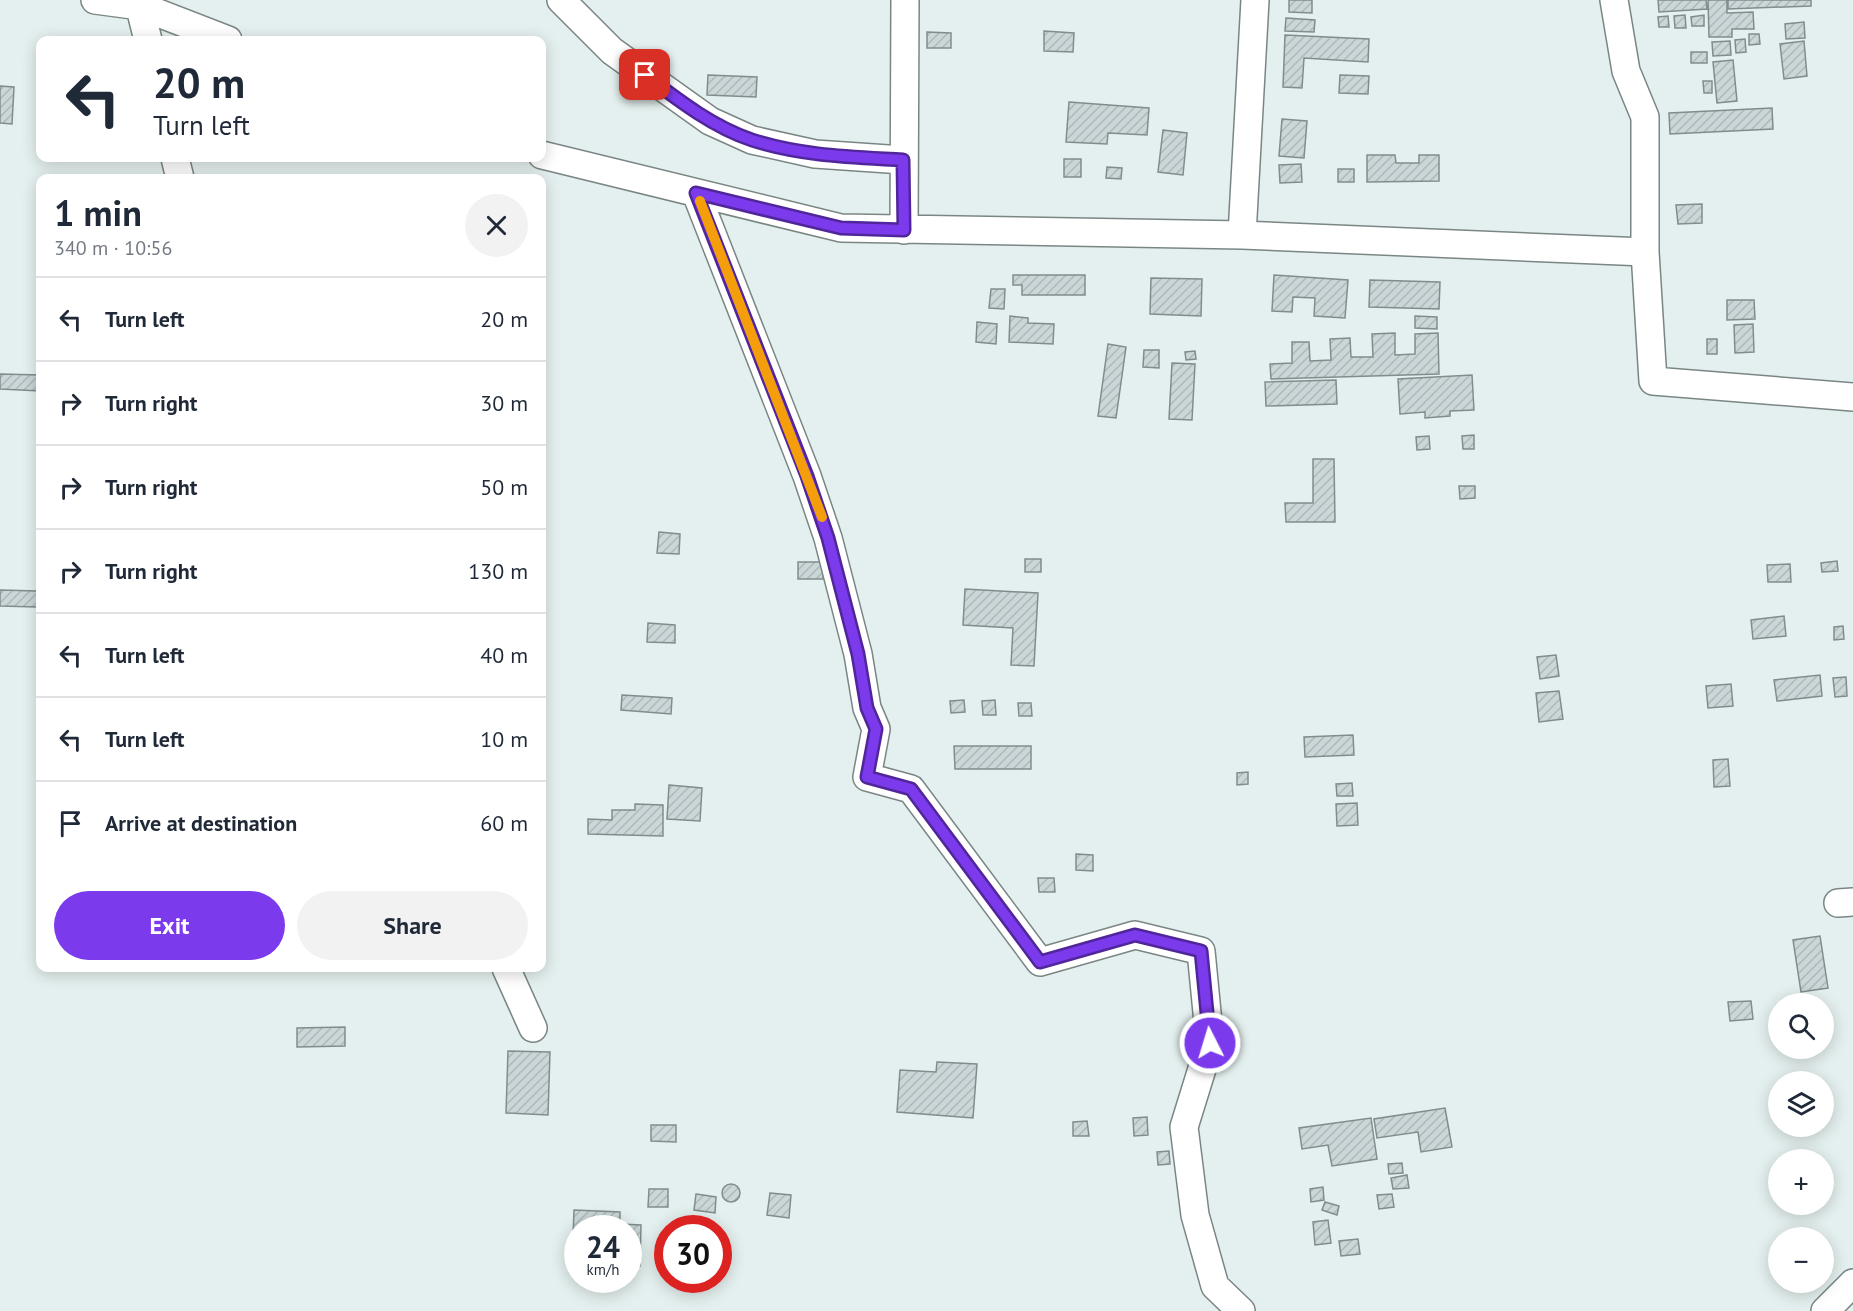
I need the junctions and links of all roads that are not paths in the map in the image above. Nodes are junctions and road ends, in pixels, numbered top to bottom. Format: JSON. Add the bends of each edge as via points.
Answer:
{"nodes":[{"id":1,"x":94,"y":0,"type":"edge"},
{"id":2,"x":561,"y":0,"type":"edge"},
{"id":3,"x":905,"y":0,"type":"edge"},
{"id":4,"x":1255,"y":0,"type":"edge"},
{"id":5,"x":1614,"y":0,"type":"edge"},
{"id":6,"x":139,"y":3,"type":"edge"},
{"id":7,"x":147,"y":36,"type":"edge"},
{"id":8,"x":218,"y":36,"type":"edge"},
{"id":9,"x":546,"y":155,"type":"edge"},
{"id":10,"x":903,"y":160,"type":"junction"},
{"id":11,"x":696,"y":193,"type":"junction"},
{"id":12,"x":904,"y":230,"type":"junction"},
{"id":13,"x":1242,"y":235,"type":"junction"},
{"id":14,"x":1645,"y":252,"type":"junction"},
{"id":15,"x":1853,"y":397,"type":"edge"},
{"id":16,"x":508,"y":972,"type":"edge"},
{"id":17,"x":533,"y":1028,"type":"dead end"},
{"id":18,"x":1853,"y":1283,"type":"edge"},
{"id":19,"x":1241,"y":1311,"type":"edge"},
{"id":20,"x":1825,"y":1311,"type":"edge"}],
"edges":[{"from":1,"to":6,"type":"street"},
{"from":2,"to":10,"type":"street","via":[[612,51],[710,121],[752,140],[815,154]]},
{"from":3,"to":10,"type":"street"},
{"from":4,"to":13,"type":"street"},
{"from":5,"to":14,"type":"street","via":[[1626,71],[1645,117]]},
{"from":6,"to":7,"type":"street"},
{"from":6,"to":8,"type":"street"},
{"from":9,"to":11,"type":"street"},
{"from":10,"to":12,"type":"street"},
{"from":11,"to":12,"type":"street","via":[[841,228]]},
{"from":11,"to":19,"type":"street","via":[[828,538],[858,654],[867,708],[876,729],[867,777],[911,789],[1040,962],[1135,935],[1201,951],[1210,1043],[1184,1127],[1195,1215],[1215,1286]]},
{"from":12,"to":13,"type":"street"},
{"from":13,"to":14,"type":"street"},
{"from":14,"to":15,"type":"street","via":[[1653,381]]},
{"from":16,"to":17,"type":"street"},
{"from":18,"to":20,"type":"street"}]}
